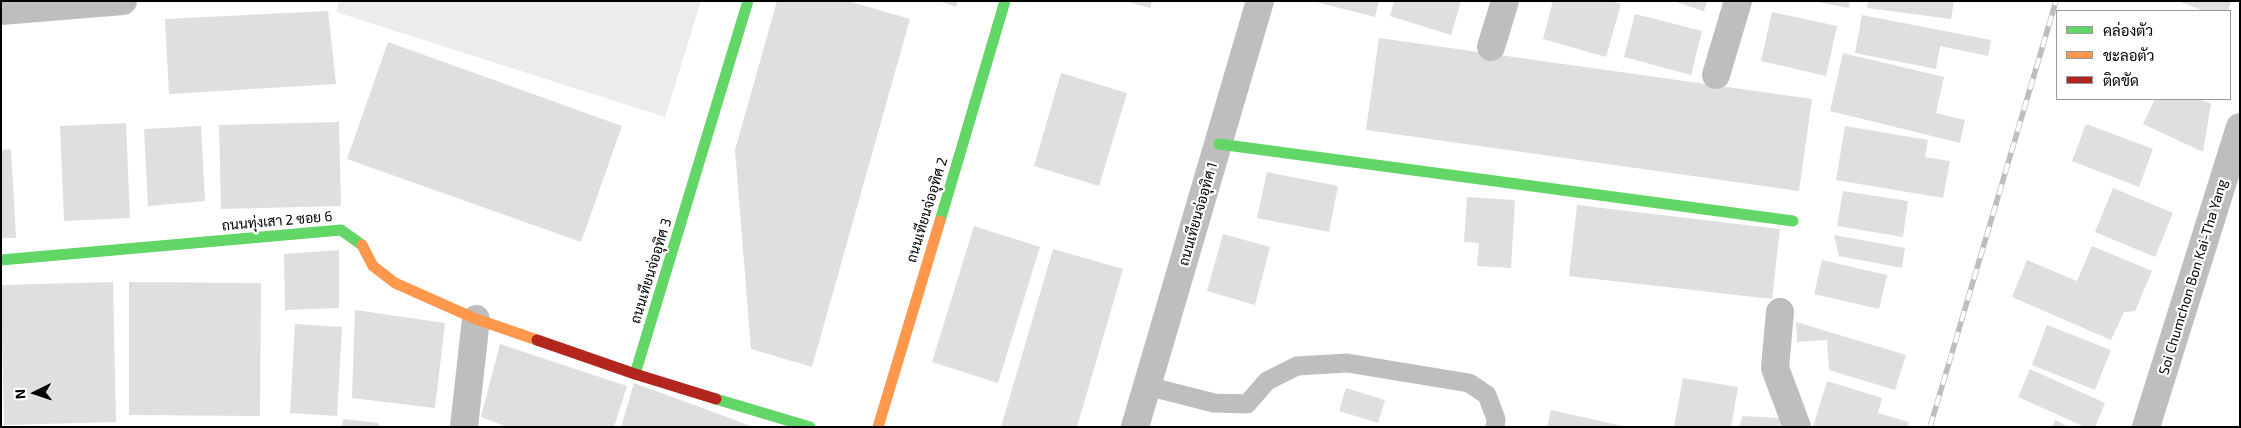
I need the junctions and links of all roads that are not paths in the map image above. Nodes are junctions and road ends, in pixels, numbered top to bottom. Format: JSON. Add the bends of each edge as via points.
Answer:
{"nodes":[{"id":1,"x":123,"y":1,"type":"edge"},
{"id":2,"x":748,"y":1,"type":"edge"},
{"id":3,"x":1005,"y":1,"type":"edge"},
{"id":4,"x":1260,"y":1,"type":"edge"},
{"id":5,"x":1505,"y":1,"type":"edge"},
{"id":6,"x":1738,"y":1,"type":"edge"},
{"id":7,"x":1,"y":11,"type":"edge"},
{"id":8,"x":1491,"y":46,"type":"dead end"},
{"id":9,"x":1716,"y":75,"type":"dead end"},
{"id":10,"x":2240,"y":127,"type":"edge"},
{"id":11,"x":1219,"y":144,"type":"junction"},
{"id":12,"x":1793,"y":221,"type":"dead end"},
{"id":13,"x":1,"y":260,"type":"edge"},
{"id":14,"x":1780,"y":312,"type":"dead end"},
{"id":15,"x":476,"y":319,"type":"junction"},
{"id":16,"x":635,"y":374,"type":"junction"},
{"id":17,"x":1147,"y":386,"type":"junction"},
{"id":18,"x":464,"y":427,"type":"edge"},
{"id":19,"x":810,"y":427,"type":"edge"},
{"id":20,"x":878,"y":427,"type":"edge"},
{"id":21,"x":1135,"y":427,"type":"edge"},
{"id":22,"x":1495,"y":427,"type":"edge"},
{"id":23,"x":1797,"y":427,"type":"edge"},
{"id":24,"x":2146,"y":427,"type":"edge"}],
"edges":[{"from":1,"to":7,"type":"street"},
{"from":2,"to":16,"type":"street","name":"ถนนเทียนจ่ออุทิศ 3"},
{"from":3,"to":20,"type":"street","name":"ถนนเทียนจ่ออุทิศ 2"},
{"from":4,"to":11,"type":"street","name":"ถนนเทียนจ่ออุทิศ 1"},
{"from":5,"to":8,"type":"street"},
{"from":6,"to":9,"type":"street"},
{"from":10,"to":24,"type":"street","name":"Soi Chumchon Bon Kai-Tha Yang"},
{"from":11,"to":12,"type":"street"},
{"from":11,"to":17,"type":"street","name":"ถนนเทียนจ่ออุทิศ 1"},
{"from":13,"to":15,"type":"street","name":"ถนนทุ่งเสา 2 ซอย 6","via":[[341,230],[361,242],[373,266],[395,283]]},
{"from":14,"to":23,"type":"street","via":[[1775,368]]},
{"from":15,"to":16,"type":"street","name":"ถนนทุ่งเสา 2 ซอย 6"},
{"from":15,"to":18,"type":"street"},
{"from":16,"to":19,"type":"street"},
{"from":17,"to":21,"type":"street","name":"ถนนเทียนจ่ออุทิศ 1"},
{"from":17,"to":22,"type":"lane","via":[[1214,403],[1247,404],[1267,381],[1298,366],[1348,363],[1469,383],[1488,395],[1496,419]]}]}
